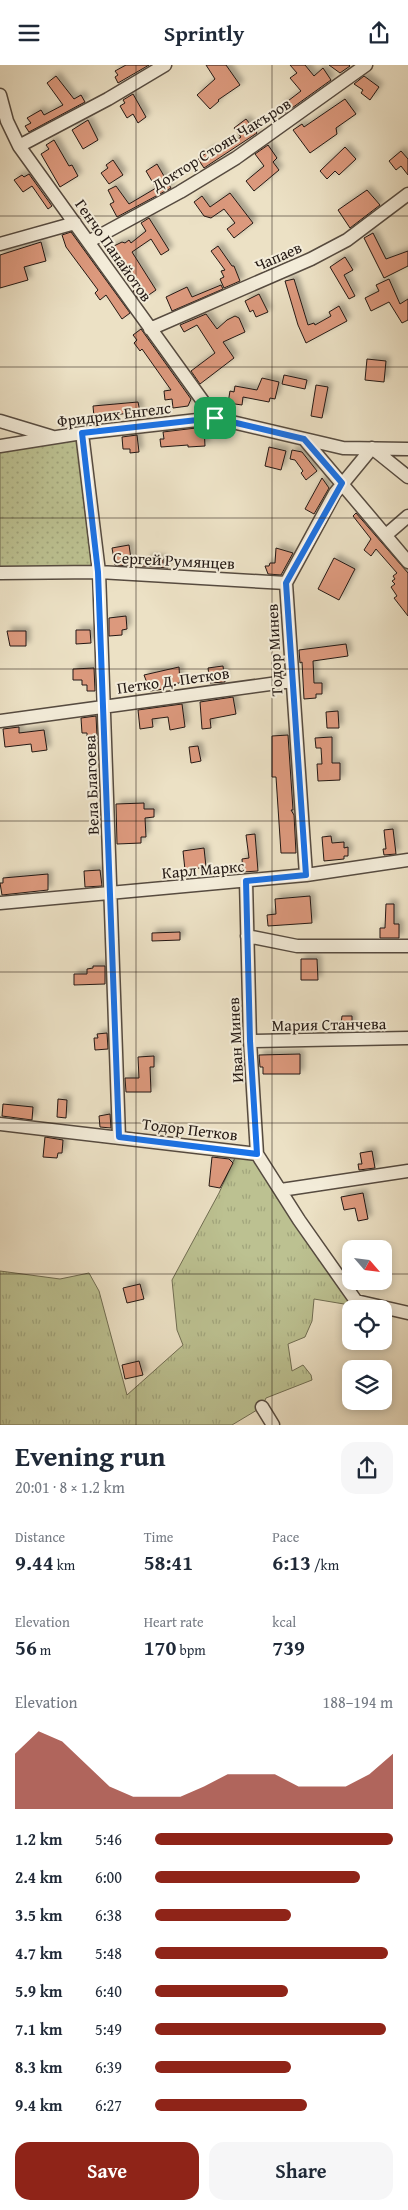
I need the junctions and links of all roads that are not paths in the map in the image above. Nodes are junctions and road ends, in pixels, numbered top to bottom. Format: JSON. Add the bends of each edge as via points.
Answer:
{"nodes":[{"id":1,"x":165,"y":65,"type":"edge"},
{"id":2,"x":366,"y":65,"type":"edge"},
{"id":3,"x":0,"y":95,"type":"edge"},
{"id":4,"x":19,"y":146,"type":"junction"},
{"id":5,"x":408,"y":194,"type":"edge"},
{"id":6,"x":75,"y":223,"type":"junction"},
{"id":7,"x":88,"y":242,"type":"junction"},
{"id":8,"x":0,"y":244,"type":"edge"},
{"id":9,"x":150,"y":329,"type":"junction"},
{"id":10,"x":215,"y":418,"type":"junction"},
{"id":11,"x":0,"y":421,"type":"edge"},
{"id":12,"x":13,"y":424,"type":"junction"},
{"id":13,"x":82,"y":433,"type":"junction"},
{"id":14,"x":55,"y":437,"type":"junction"},
{"id":15,"x":304,"y":439,"type":"junction"},
{"id":16,"x":3,"y":446,"type":"edge"},
{"id":17,"x":372,"y":448,"type":"junction"},
{"id":18,"x":408,"y":449,"type":"edge"},
{"id":19,"x":408,"y":477,"type":"edge"},
{"id":20,"x":342,"y":483,"type":"junction"},
{"id":21,"x":408,"y":516,"type":"edge"},
{"id":22,"x":386,"y":535,"type":"junction"},
{"id":23,"x":408,"y":563,"type":"edge"},
{"id":24,"x":98,"y":572,"type":"junction"},
{"id":25,"x":0,"y":573,"type":"edge"},
{"id":26,"x":286,"y":583,"type":"junction"},
{"id":27,"x":292,"y":681,"type":"junction"},
{"id":28,"x":104,"y":706,"type":"junction"},
{"id":29,"x":0,"y":721,"type":"edge"},
{"id":30,"x":408,"y":860,"type":"edge"},
{"id":31,"x":306,"y":875,"type":"junction"},
{"id":32,"x":246,"y":881,"type":"junction"},
{"id":33,"x":111,"y":894,"type":"junction"},
{"id":34,"x":0,"y":903,"type":"edge"},
{"id":35,"x":247,"y":937,"type":"junction"},
{"id":36,"x":408,"y":946,"type":"edge"},
{"id":37,"x":408,"y":1038,"type":"edge"},
{"id":38,"x":250,"y":1041,"type":"junction"},
{"id":39,"x":0,"y":1124,"type":"edge"},
{"id":40,"x":119,"y":1137,"type":"junction"},
{"id":41,"x":257,"y":1154,"type":"junction"},
{"id":42,"x":408,"y":1171,"type":"edge"},
{"id":43,"x":280,"y":1190,"type":"junction"},
{"id":44,"x":408,"y":1313,"type":"edge"},
{"id":45,"x":262,"y":1407,"type":"dead end"},
{"id":46,"x":273,"y":1425,"type":"edge"}],
"edges":[{"from":1,"to":4,"type":"street"},
{"from":2,"to":7,"type":"street","name":"Доктор Стоян Чакъров","via":[[236,158]]},
{"from":3,"to":4,"type":"street","name":"Генчо Панайотов","via":[[7,121]]},
{"from":4,"to":6,"type":"street","name":"Генчо Панайотов"},
{"from":5,"to":9,"type":"street","name":"Чапаев","via":[[347,240],[311,259]]},
{"from":6,"to":7,"type":"street","name":"Генчо Панайотов"},
{"from":6,"to":8,"type":"street"},
{"from":7,"to":9,"type":"street","name":"Генчо Панайотов"},
{"from":9,"to":10,"type":"street","name":"Генчо Панайотов"},
{"from":10,"to":13,"type":"street","name":"Фридрих Енгелс"},
{"from":10,"to":15,"type":"street","name":"Фридрих Енгелс"},
{"from":11,"to":12,"type":"street"},
{"from":12,"to":14,"type":"street"},
{"from":12,"to":16,"type":"street"},
{"from":13,"to":14,"type":"street","name":"Фридрих Енгелс"},
{"from":13,"to":24,"type":"street","name":"Вела Благоева"},
{"from":14,"to":16,"type":"street","name":"Фридрих Енгелс"},
{"from":15,"to":17,"type":"street","name":"Фридрих Енгелс","via":[[343,448]]},
{"from":15,"to":20,"type":"street"},
{"from":17,"to":18,"type":"street","name":"Фридрих Енгелс"},
{"from":17,"to":19,"type":"street"},
{"from":17,"to":20,"type":"street","name":"Тодор Минев"},
{"from":20,"to":22,"type":"street"},
{"from":20,"to":26,"type":"street","name":"Тодор Минев"},
{"from":21,"to":22,"type":"street"},
{"from":22,"to":23,"type":"street"},
{"from":24,"to":25,"type":"street","name":"Сергей Румянцев"},
{"from":24,"to":26,"type":"street","name":"Сергей Румянцев"},
{"from":24,"to":28,"type":"street","name":"Вела Благоева"},
{"from":26,"to":27,"type":"street","name":"Тодор Минев"},
{"from":27,"to":28,"type":"street","name":"Петко Д. Петков"},
{"from":27,"to":31,"type":"street","name":"Тодор Минев"},
{"from":28,"to":29,"type":"street","name":"Петко Д. Петков"},
{"from":28,"to":33,"type":"street","name":"Вела Благоева"},
{"from":30,"to":31,"type":"street","name":"Карл Маркс"},
{"from":31,"to":32,"type":"street","name":"Карл Маркс"},
{"from":32,"to":33,"type":"street","name":"Карл Маркс"},
{"from":32,"to":35,"type":"street","name":"Иван Минев"},
{"from":33,"to":34,"type":"street","name":"Карл Маркс"},
{"from":33,"to":40,"type":"street","name":"Вела Благоева"},
{"from":35,"to":36,"type":"street","via":[[297,946]]},
{"from":35,"to":38,"type":"street","name":"Иван Минев"},
{"from":37,"to":38,"type":"street","name":"Мария Станчева"},
{"from":38,"to":41,"type":"street","name":"Иван Минев"},
{"from":39,"to":40,"type":"street","name":"Тодор Петков"},
{"from":40,"to":41,"type":"street","name":"Тодор Петков"},
{"from":41,"to":43,"type":"street","name":"Иван Минев"},
{"from":42,"to":43,"type":"street"},
{"from":43,"to":44,"type":"street","name":"Иван Минев","via":[[356,1301]]},
{"from":45,"to":46,"type":"street"}]}
